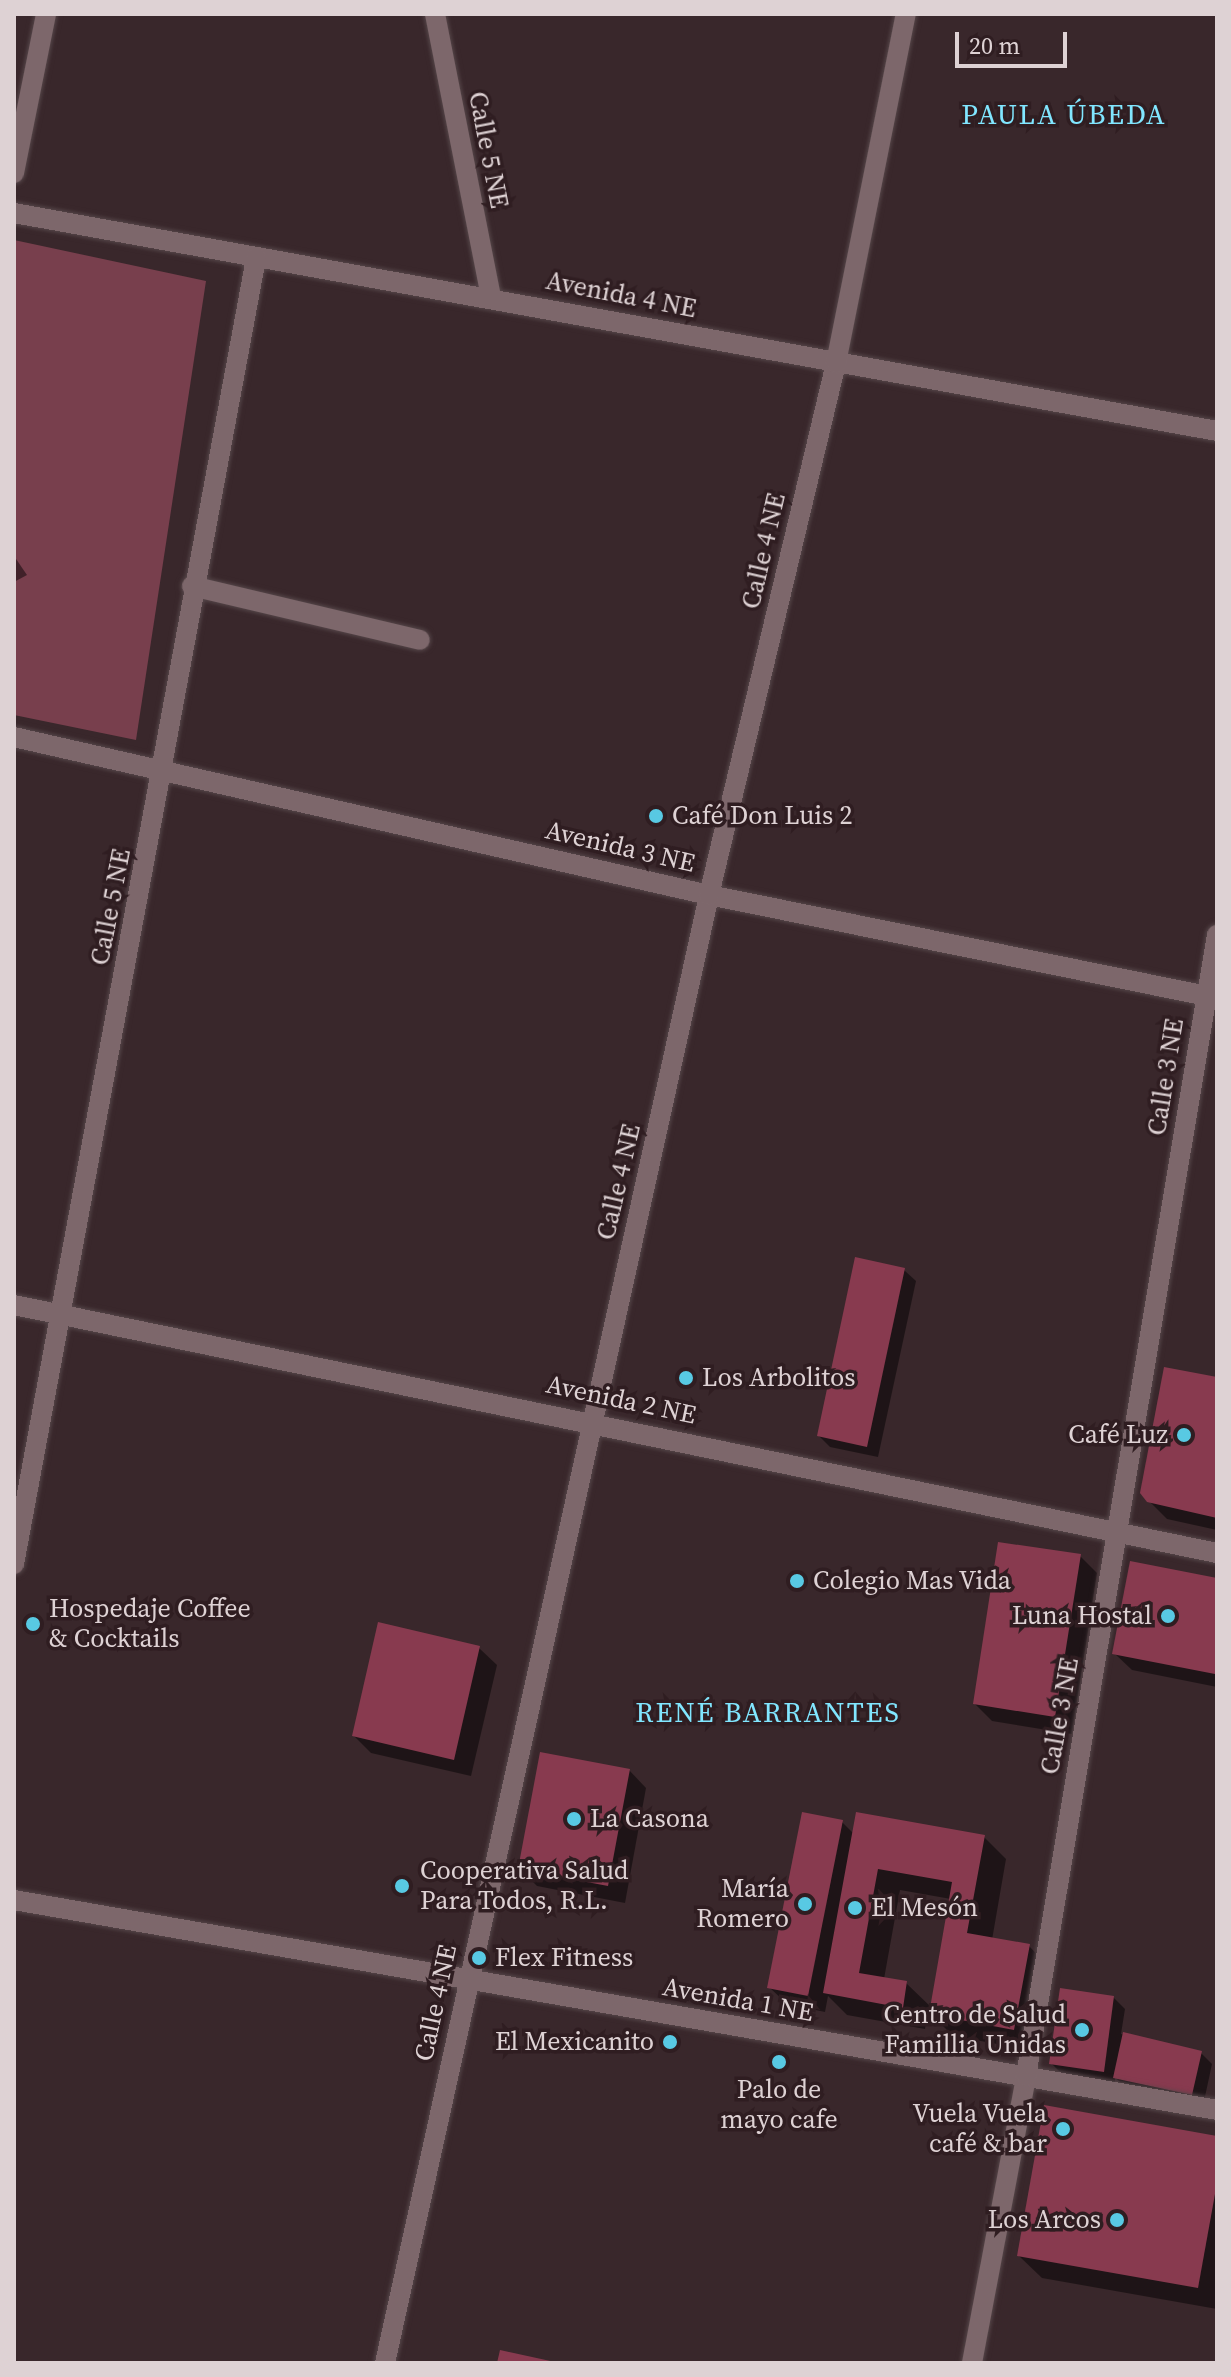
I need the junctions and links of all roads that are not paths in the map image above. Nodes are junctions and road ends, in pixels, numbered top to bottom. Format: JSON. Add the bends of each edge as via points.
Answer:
{"nodes":[{"id":1,"x":46,"y":14,"type":"edge"},
{"id":2,"x":435,"y":14,"type":"edge"},
{"id":3,"x":906,"y":14,"type":"edge"},
{"id":4,"x":14,"y":173,"type":"edge"},
{"id":5,"x":14,"y":213,"type":"edge"},
{"id":6,"x":256,"y":258,"type":"junction"},
{"id":7,"x":491,"y":296,"type":"junction"},
{"id":8,"x":836,"y":363,"type":"junction"},
{"id":9,"x":1217,"y":431,"type":"edge"},
{"id":10,"x":192,"y":586,"type":"junction"},
{"id":11,"x":420,"y":640,"type":"dead end"},
{"id":12,"x":14,"y":737,"type":"edge"},
{"id":13,"x":163,"y":767,"type":"junction"},
{"id":14,"x":709,"y":895,"type":"junction"},
{"id":15,"x":1217,"y":935,"type":"edge"},
{"id":16,"x":1212,"y":997,"type":"edge"},
{"id":17,"x":14,"y":1305,"type":"edge"},
{"id":18,"x":61,"y":1315,"type":"junction"},
{"id":19,"x":592,"y":1420,"type":"junction"},
{"id":20,"x":1117,"y":1532,"type":"junction"},
{"id":21,"x":1217,"y":1553,"type":"edge"},
{"id":22,"x":14,"y":1564,"type":"edge"},
{"id":23,"x":14,"y":1900,"type":"edge"},
{"id":24,"x":468,"y":1979,"type":"junction"},
{"id":25,"x":1026,"y":2076,"type":"junction"},
{"id":26,"x":1217,"y":2110,"type":"edge"},
{"id":27,"x":385,"y":2363,"type":"edge"},
{"id":28,"x":972,"y":2363,"type":"edge"}],
"edges":[{"from":1,"to":4,"type":"street"},
{"from":2,"to":7,"type":"street","name":"Calle 5 NE"},
{"from":3,"to":8,"type":"street","name":"Calle 4 NE"},
{"from":5,"to":6,"type":"street","name":"Avenida 4 NE"},
{"from":6,"to":7,"type":"street","name":"Avenida 4 NE"},
{"from":6,"to":10,"type":"street","name":"Calle 5 NE"},
{"from":7,"to":8,"type":"street","name":"Avenida 4 NE"},
{"from":8,"to":9,"type":"street","name":"Avenida 4 NE"},
{"from":8,"to":14,"type":"street","name":"Calle 4 NE"},
{"from":10,"to":11,"type":"street"},
{"from":10,"to":13,"type":"street","name":"Calle 5 NE"},
{"from":12,"to":13,"type":"street","name":"Avenida 3 NE"},
{"from":13,"to":14,"type":"street","name":"Avenida 3 NE"},
{"from":13,"to":18,"type":"street","name":"Calle 5 NE"},
{"from":14,"to":16,"type":"street","name":"Avenida 3 NE"},
{"from":14,"to":19,"type":"street","name":"Calle 4 NE"},
{"from":15,"to":16,"type":"street","name":"Calle 3 NE"},
{"from":16,"to":20,"type":"street","name":"Calle 3 NE"},
{"from":17,"to":18,"type":"street","name":"Avenida 2 NE"},
{"from":18,"to":19,"type":"street","name":"Avenida 2 NE"},
{"from":18,"to":22,"type":"street","name":"Calle 5 NE"},
{"from":19,"to":20,"type":"street","name":"Avenida 2 NE"},
{"from":19,"to":24,"type":"street","name":"Calle 4 NE"},
{"from":20,"to":21,"type":"street","name":"Avenida 2 NE"},
{"from":20,"to":25,"type":"street","name":"Calle 3 NE"},
{"from":23,"to":24,"type":"street","name":"Avenida 1 NE"},
{"from":24,"to":25,"type":"street","name":"Avenida 1 NE"},
{"from":24,"to":27,"type":"street","name":"Calle 4 NE"},
{"from":25,"to":26,"type":"street","name":"Avenida 1 NE"},
{"from":25,"to":28,"type":"street","name":"Calle 3 NE"}]}
